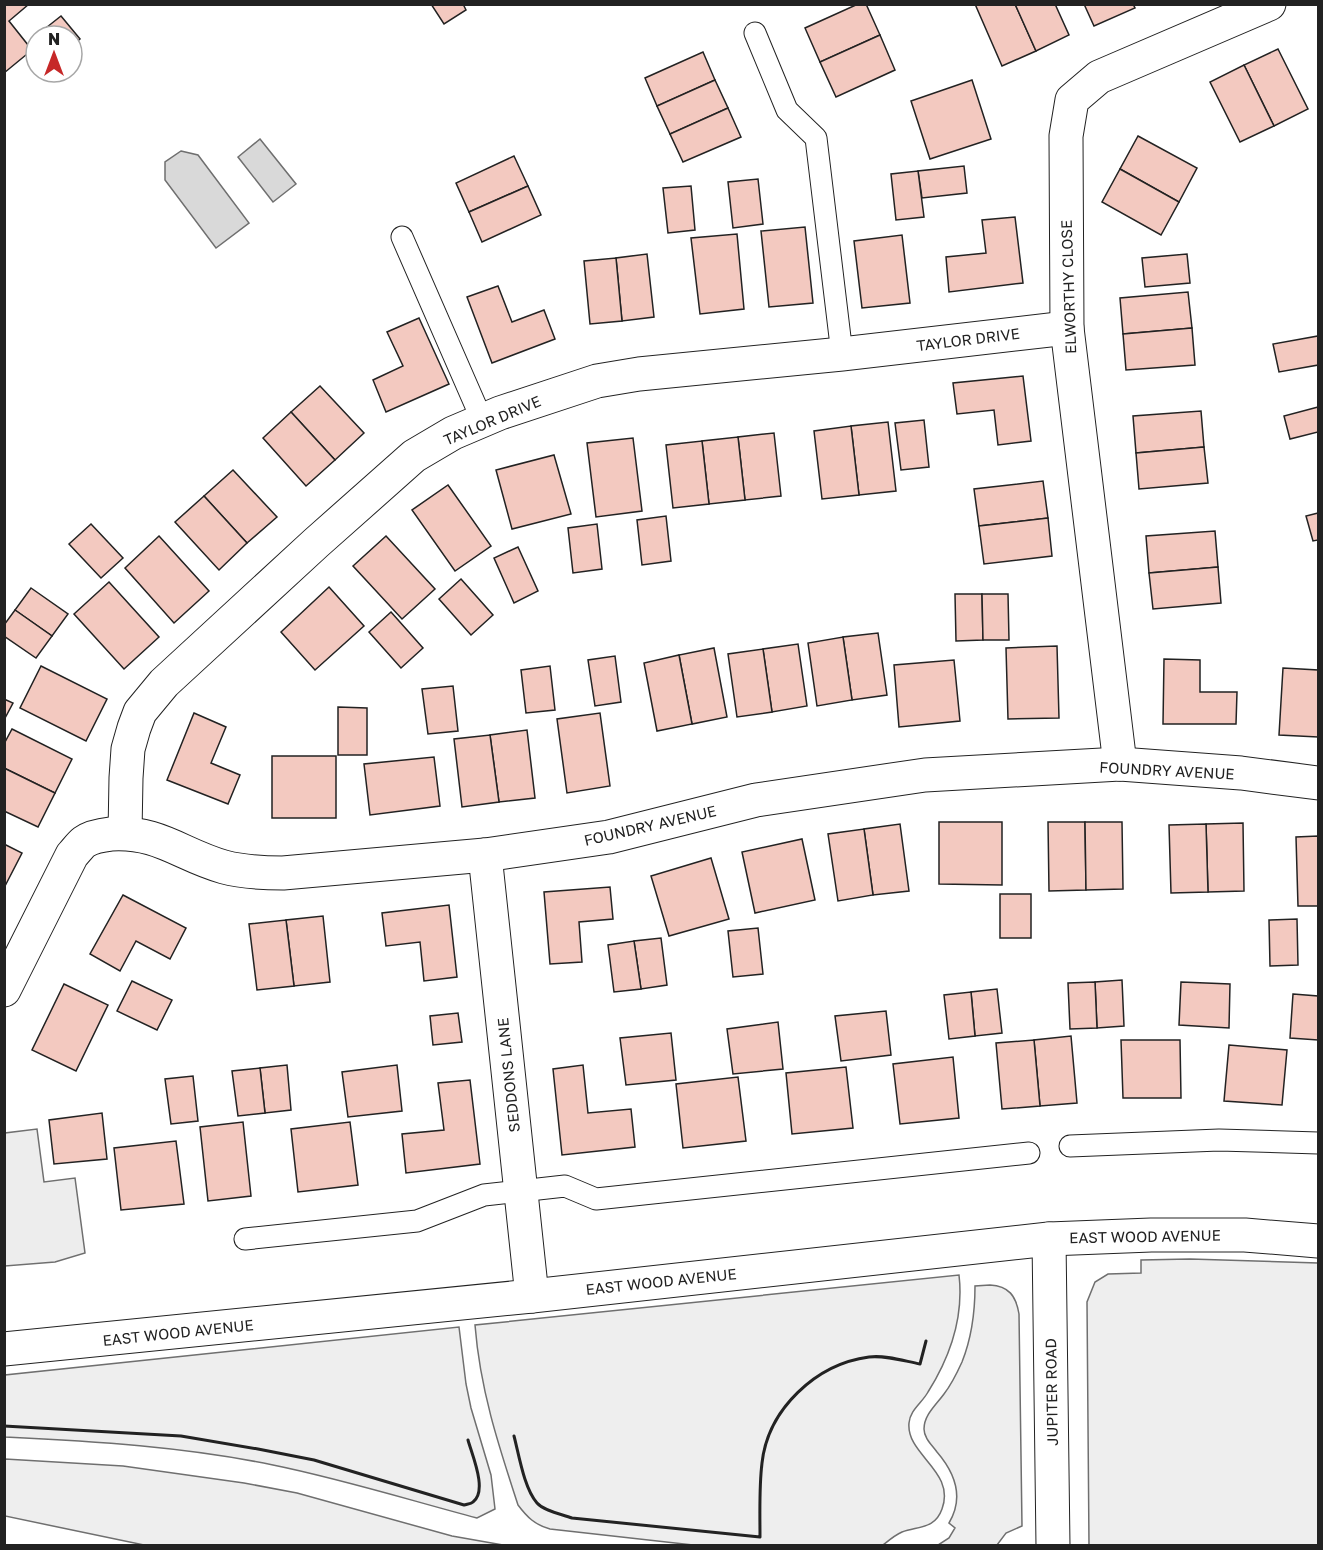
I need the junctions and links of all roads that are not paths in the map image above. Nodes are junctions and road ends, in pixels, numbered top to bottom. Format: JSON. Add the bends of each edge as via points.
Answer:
{"nodes":[{"id":1,"x":1269,"y":4,"type":"edge"},
{"id":2,"x":755,"y":33,"type":"dead end"},
{"id":3,"x":402,"y":237,"type":"dead end"},
{"id":4,"x":1066,"y":328,"type":"junction"},
{"id":5,"x":842,"y":354,"type":"junction"},
{"id":6,"x":482,"y":420,"type":"junction"},
{"id":7,"x":1120,"y":764,"type":"junction"},
{"id":8,"x":1318,"y":783,"type":"edge"},
{"id":9,"x":125,"y":833,"type":"junction"},
{"id":10,"x":485,"y":855,"type":"junction"},
{"id":11,"x":4,"y":990,"type":"edge"},
{"id":12,"x":1318,"y":1143,"type":"edge"},
{"id":13,"x":1070,"y":1146,"type":"dead end"},
{"id":14,"x":1029,"y":1153,"type":"dead end"},
{"id":15,"x":520,"y":1192,"type":"junction"},
{"id":16,"x":245,"y":1239,"type":"dead end"},
{"id":17,"x":1049,"y":1239,"type":"junction"},
{"id":18,"x":1318,"y":1241,"type":"edge"},
{"id":19,"x":532,"y":1296,"type":"junction"},
{"id":20,"x":4,"y":1349,"type":"edge"},
{"id":21,"x":1053,"y":1545,"type":"edge"}],
"edges":[{"from":1,"to":4,"type":"street","name":"ELWORTHY CLOSE","via":[[1099,77],[1072,100],[1066,136]]},
{"from":2,"to":5,"type":"lane","via":[[787,110],[816,138]]},
{"from":3,"to":6,"type":"lane"},
{"from":4,"to":5,"type":"street","name":"TAYLOR DRIVE"},
{"from":4,"to":7,"type":"street","name":"ELWORTHY CLOSE"},
{"from":5,"to":6,"type":"street","name":"TAYLOR DRIVE","via":[[597,381]]},
{"from":6,"to":9,"type":"street","name":"TAYLOR DRIVE","via":[[414,456],[164,683],[140,712],[128,749]]},
{"from":7,"to":8,"type":"street","name":"FOUNDRY AVENUE"},
{"from":7,"to":10,"type":"street","name":"FOUNDRY AVENUE","via":[[925,775],[756,801],[609,837]]},
{"from":9,"to":10,"type":"street","name":"FOUNDRY AVENUE","via":[[167,842],[198,858],[254,873]]},
{"from":9,"to":11,"type":"street","name":"FOUNDRY AVENUE","via":[[85,841],[72,855]]},
{"from":10,"to":15,"type":"street","name":"SEDDONS LANE"},
{"from":12,"to":13,"type":"lane","via":[[1219,1140]]},
{"from":14,"to":15,"type":"lane","via":[[596,1199],[565,1186]]},
{"from":15,"to":16,"type":"lane","via":[[484,1195],[417,1221]]},
{"from":15,"to":19,"type":"street","name":"SEDDONS LANE"},
{"from":17,"to":18,"type":"street","name":"EAST WOOD AVENUE","via":[[1245,1235]]},
{"from":17,"to":19,"type":"street","name":"EAST WOOD AVENUE"},
{"from":17,"to":21,"type":"street","name":"JUPITER ROAD"},
{"from":19,"to":20,"type":"street","name":"EAST WOOD AVENUE"}]}
